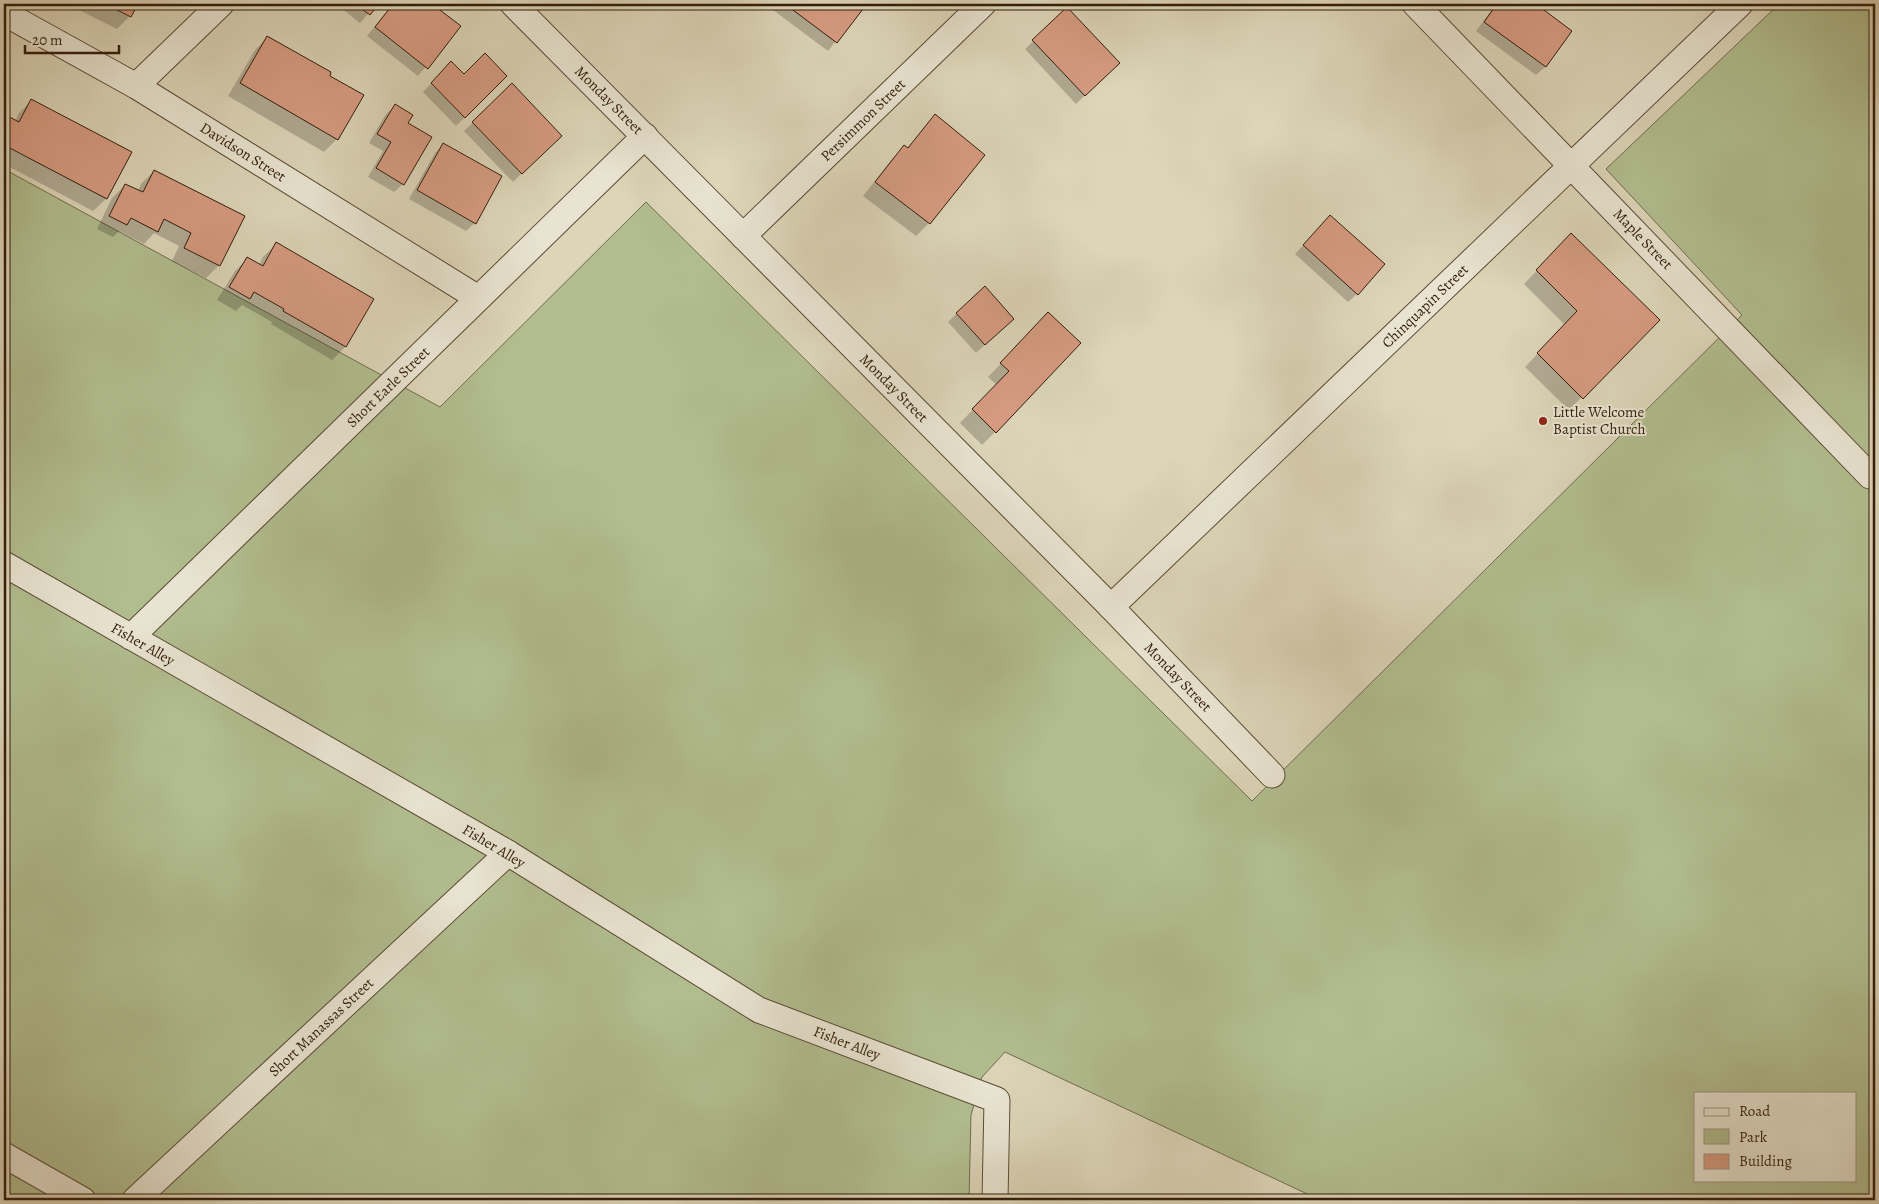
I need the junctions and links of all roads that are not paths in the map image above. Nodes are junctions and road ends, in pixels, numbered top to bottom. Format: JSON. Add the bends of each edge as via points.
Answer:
{"nodes":[{"id":1,"x":221,"y":4,"type":"edge"},
{"id":2,"x":513,"y":4,"type":"edge"},
{"id":3,"x":983,"y":4,"type":"edge"},
{"id":4,"x":1415,"y":4,"type":"edge"},
{"id":5,"x":1740,"y":4,"type":"edge"},
{"id":6,"x":4,"y":13,"type":"edge"},
{"id":7,"x":136,"y":86,"type":"junction"},
{"id":8,"x":645,"y":136,"type":"junction"},
{"id":9,"x":1572,"y":165,"type":"junction"},
{"id":10,"x":743,"y":236,"type":"junction"},
{"id":11,"x":478,"y":298,"type":"junction"},
{"id":12,"x":1870,"y":476,"type":"dead end"},
{"id":13,"x":4,"y":564,"type":"edge"},
{"id":14,"x":1111,"y":607,"type":"junction"},
{"id":15,"x":131,"y":637,"type":"junction"},
{"id":16,"x":1272,"y":775,"type":"dead end"},
{"id":17,"x":508,"y":853,"type":"junction"},
{"id":18,"x":4,"y":1155,"type":"edge"},
{"id":19,"x":83,"y":1200,"type":"edge"},
{"id":20,"x":135,"y":1200,"type":"edge"},
{"id":21,"x":995,"y":1200,"type":"edge"}],
"edges":[{"from":1,"to":7,"type":"street"},
{"from":2,"to":8,"type":"street","name":"Monday Street"},
{"from":3,"to":10,"type":"street","name":"Persimmon Street"},
{"from":4,"to":9,"type":"street","name":"Maple Street"},
{"from":5,"to":9,"type":"street","name":"Chinquapin Street"},
{"from":6,"to":7,"type":"street","name":"Davidson Street"},
{"from":7,"to":11,"type":"street","name":"Davidson Street"},
{"from":8,"to":10,"type":"street","name":"Monday Street"},
{"from":8,"to":11,"type":"street","name":"Short Earle Street"},
{"from":9,"to":12,"type":"street","name":"Maple Street"},
{"from":9,"to":14,"type":"street","name":"Chinquapin Street"},
{"from":10,"to":14,"type":"street","name":"Monday Street"},
{"from":11,"to":15,"type":"street","name":"Short Earle Street"},
{"from":13,"to":15,"type":"street","name":"Fisher Alley"},
{"from":14,"to":16,"type":"street","name":"Monday Street"},
{"from":15,"to":17,"type":"street","name":"Fisher Alley"},
{"from":17,"to":20,"type":"street","name":"Short Manassas Street"},
{"from":17,"to":21,"type":"street","name":"Fisher Alley","via":[[759,1010],[997,1100]]},
{"from":18,"to":19,"type":"street"}]}
